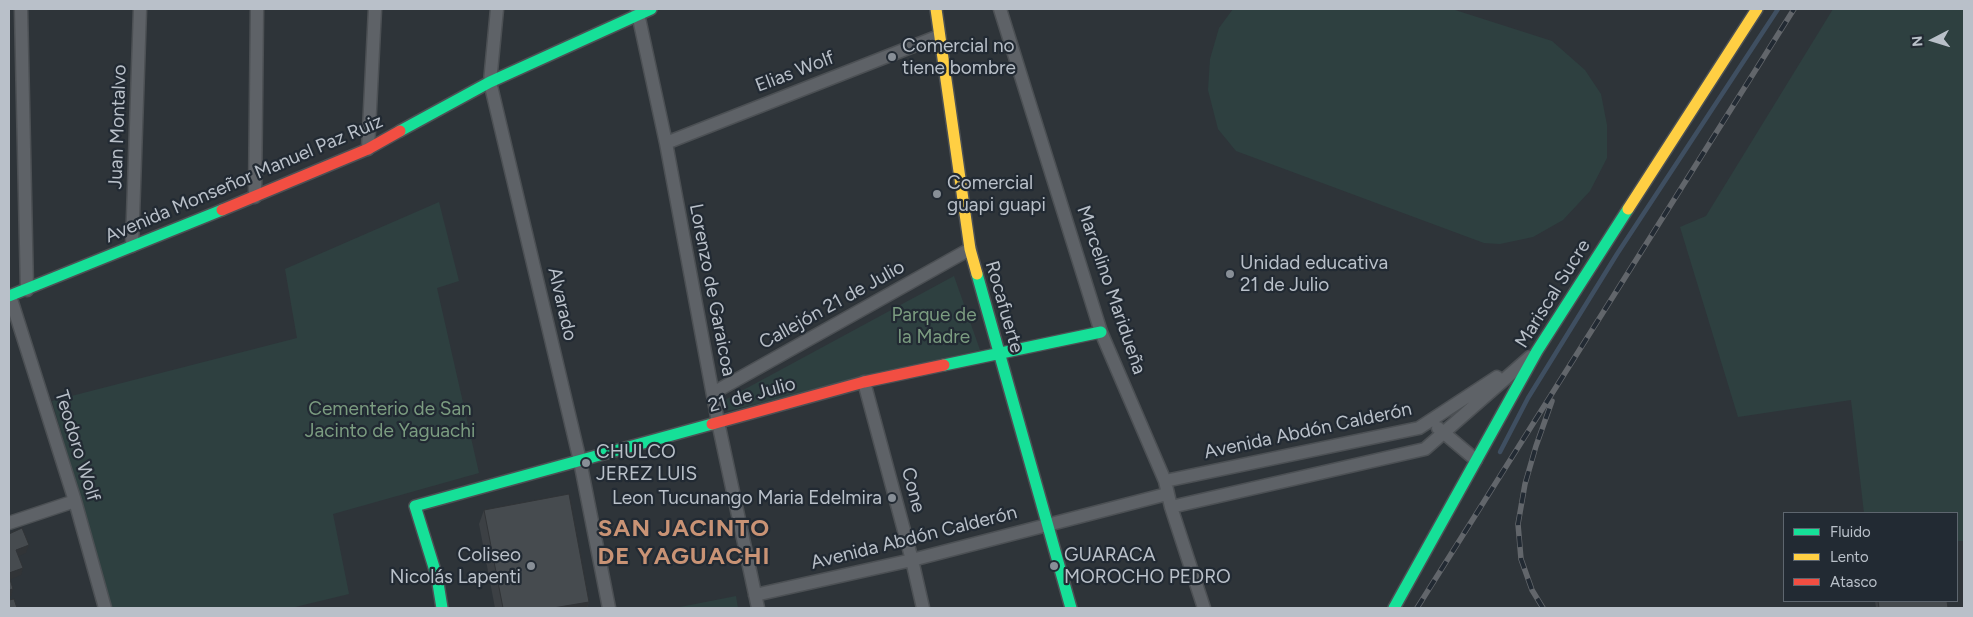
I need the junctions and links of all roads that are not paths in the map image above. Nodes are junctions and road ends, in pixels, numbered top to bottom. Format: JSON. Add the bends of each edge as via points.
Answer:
{"nodes":[{"id":1,"x":21,"y":9,"type":"edge"},
{"id":2,"x":140,"y":9,"type":"edge"},
{"id":3,"x":257,"y":9,"type":"edge"},
{"id":4,"x":375,"y":9,"type":"edge"},
{"id":5,"x":497,"y":9,"type":"edge"},
{"id":6,"x":651,"y":9,"type":"edge"},
{"id":7,"x":936,"y":9,"type":"edge"},
{"id":8,"x":1000,"y":9,"type":"edge"},
{"id":9,"x":1757,"y":9,"type":"edge"},
{"id":10,"x":638,"y":12,"type":"edge"},
{"id":11,"x":939,"y":36,"type":"junction"},
{"id":12,"x":490,"y":82,"type":"junction"},
{"id":13,"x":666,"y":143,"type":"junction"},
{"id":14,"x":368,"y":149,"type":"junction"},
{"id":15,"x":255,"y":197,"type":"junction"},
{"id":16,"x":132,"y":246,"type":"junction"},
{"id":17,"x":970,"y":249,"type":"junction"},
{"id":18,"x":26,"y":290,"type":"junction"},
{"id":19,"x":9,"y":296,"type":"edge"},
{"id":20,"x":1101,"y":332,"type":"junction"},
{"id":21,"x":1537,"y":351,"type":"junction"},
{"id":22,"x":1000,"y":354,"type":"junction"},
{"id":23,"x":864,"y":382,"type":"junction"},
{"id":24,"x":713,"y":393,"type":"junction"},
{"id":25,"x":1430,"y":421,"type":"junction"},
{"id":26,"x":718,"y":422,"type":"junction"},
{"id":27,"x":1444,"y":433,"type":"junction"},
{"id":28,"x":580,"y":460,"type":"junction"},
{"id":29,"x":1476,"y":460,"type":"junction"},
{"id":30,"x":1165,"y":481,"type":"junction"},
{"id":31,"x":1169,"y":500,"type":"junction"},
{"id":32,"x":75,"y":501,"type":"junction"},
{"id":33,"x":9,"y":523,"type":"edge"},
{"id":34,"x":1048,"y":524,"type":"junction"},
{"id":35,"x":912,"y":560,"type":"junction"},
{"id":36,"x":756,"y":595,"type":"junction"},
{"id":37,"x":106,"y":608,"type":"edge"},
{"id":38,"x":442,"y":608,"type":"edge"},
{"id":39,"x":609,"y":608,"type":"edge"},
{"id":40,"x":758,"y":608,"type":"edge"},
{"id":41,"x":923,"y":608,"type":"edge"},
{"id":42,"x":1071,"y":608,"type":"edge"},
{"id":43,"x":1204,"y":608,"type":"edge"},
{"id":44,"x":1394,"y":608,"type":"edge"}],
"edges":[{"from":1,"to":18,"type":"street"},
{"from":2,"to":16,"type":"street","name":"Juan Montalvo"},
{"from":3,"to":15,"type":"street"},
{"from":4,"to":14,"type":"street"},
{"from":5,"to":12,"type":"street","name":"Alvarado"},
{"from":6,"to":10,"type":"street","name":"Avenida Monseñor Manuel Paz Ruiz"},
{"from":7,"to":11,"type":"street","name":"Rocafuerte"},
{"from":8,"to":20,"type":"street","name":"Marcelino Maridueña"},
{"from":9,"to":21,"type":"street","name":"Mariscal Sucre"},
{"from":10,"to":12,"type":"street","name":"Avenida Monseñor Manuel Paz Ruiz"},
{"from":10,"to":13,"type":"street","name":"Lorenzo de Garaicoa"},
{"from":11,"to":13,"type":"street","name":"Elias Wolf"},
{"from":11,"to":17,"type":"street","name":"Rocafuerte"},
{"from":12,"to":14,"type":"street","name":"Avenida Monseñor Manuel Paz Ruiz"},
{"from":12,"to":28,"type":"street","name":"Alvarado"},
{"from":13,"to":24,"type":"street","name":"Lorenzo de Garaicoa"},
{"from":14,"to":15,"type":"street","name":"Avenida Monseñor Manuel Paz Ruiz"},
{"from":15,"to":16,"type":"street","name":"Avenida Monseñor Manuel Paz Ruiz"},
{"from":16,"to":18,"type":"street","name":"Avenida Monseñor Manuel Paz Ruiz"},
{"from":17,"to":22,"type":"street","name":"Rocafuerte"},
{"from":17,"to":24,"type":"street","name":"Callejón 21 de Julio"},
{"from":18,"to":19,"type":"street","name":"Avenida Monseñor Manuel Paz Ruiz"},
{"from":19,"to":32,"type":"street","name":"Teodoro Wolf"},
{"from":20,"to":22,"type":"street","name":"21 de Julio"},
{"from":20,"to":30,"type":"street","name":"Marcelino Maridueña"},
{"from":21,"to":25,"type":"street","name":"Avenida Abdón Calderón"},
{"from":21,"to":27,"type":"street","name":"Avenida Abdón Calderón"},
{"from":21,"to":29,"type":"street","name":"Mariscal Sucre"},
{"from":22,"to":23,"type":"street","name":"21 de Julio"},
{"from":22,"to":34,"type":"street","name":"Rocafuerte"},
{"from":23,"to":26,"type":"street","name":"21 de Julio"},
{"from":23,"to":35,"type":"street","name":"Cone"},
{"from":24,"to":26,"type":"street","name":"Lorenzo de Garaicoa"},
{"from":25,"to":27,"type":"street"},
{"from":25,"to":30,"type":"street","name":"Avenida Abdón Calderón","via":[[1419,428]]},
{"from":26,"to":28,"type":"street","name":"21 de Julio"},
{"from":26,"to":36,"type":"street","name":"Lorenzo de Garaicoa"},
{"from":27,"to":29,"type":"street"},
{"from":27,"to":31,"type":"street","name":"Avenida Abdón Calderón","via":[[1425,449]]},
{"from":28,"to":38,"type":"street","name":"21 de Julio","via":[[416,506],[437,577]]},
{"from":28,"to":39,"type":"street","name":"Alvarado"},
{"from":29,"to":44,"type":"street","name":"Mariscal Sucre"},
{"from":30,"to":31,"type":"street","name":"Marcelino Maridueña"},
{"from":31,"to":34,"type":"street","name":"Avenida Abdón Calderón"},
{"from":31,"to":43,"type":"street","name":"Marcelino Maridueña"},
{"from":32,"to":33,"type":"street"},
{"from":32,"to":37,"type":"street","name":"Teodoro Wolf"},
{"from":34,"to":35,"type":"street","name":"Avenida Abdón Calderón"},
{"from":34,"to":42,"type":"street","name":"Rocafuerte"},
{"from":35,"to":36,"type":"street","name":"Avenida Abdón Calderón"},
{"from":35,"to":41,"type":"street","name":"Cone"},
{"from":36,"to":40,"type":"street","name":"Lorenzo de Garaicoa"}]}
